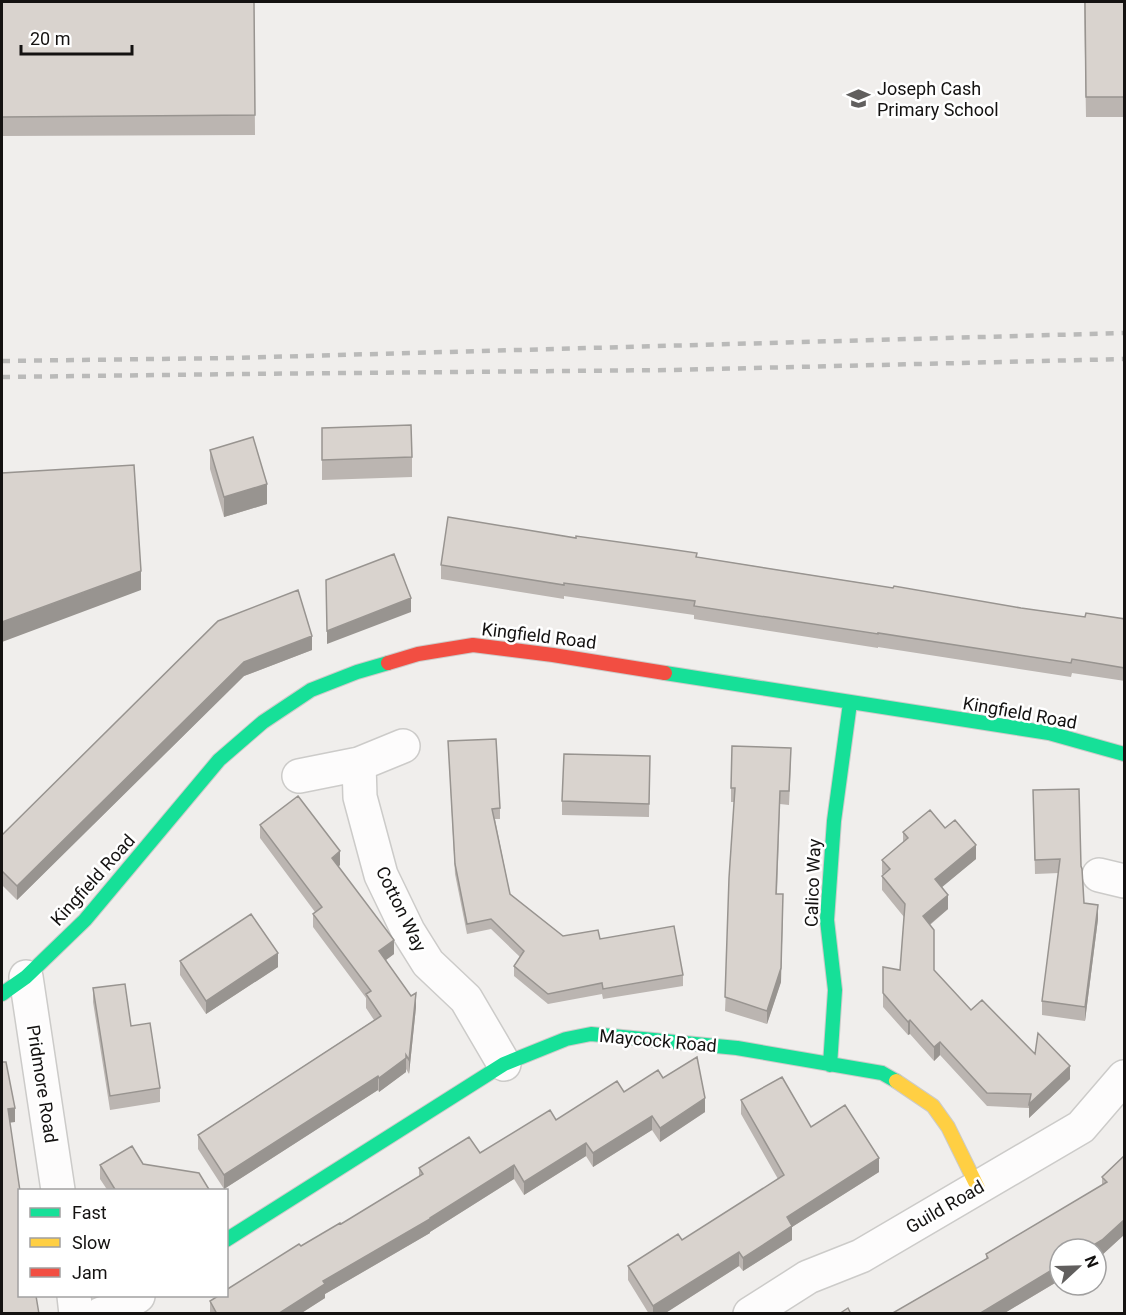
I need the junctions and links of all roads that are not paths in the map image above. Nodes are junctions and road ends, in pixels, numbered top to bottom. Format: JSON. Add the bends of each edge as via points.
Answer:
{"nodes":[{"id":1,"x":850,"y":703,"type":"junction"},
{"id":2,"x":403,"y":746,"type":"dead end"},
{"id":3,"x":1125,"y":754,"type":"edge"},
{"id":4,"x":359,"y":764,"type":"junction"},
{"id":5,"x":299,"y":776,"type":"dead end"},
{"id":6,"x":14,"y":986,"type":"edge"},
{"id":7,"x":504,"y":1064,"type":"junction"},
{"id":8,"x":830,"y":1065,"type":"junction"},
{"id":9,"x":1125,"y":1077,"type":"edge"},
{"id":10,"x":978,"y":1188,"type":"junction"},
{"id":11,"x":58,"y":1189,"type":"edge"},
{"id":12,"x":228,"y":1239,"type":"edge"},
{"id":13,"x":74,"y":1297,"type":"edge"},
{"id":14,"x":136,"y":1297,"type":"edge"},
{"id":15,"x":76,"y":1314,"type":"edge"},
{"id":16,"x":100,"y":1314,"type":"edge"},
{"id":17,"x":750,"y":1314,"type":"edge"}],
"edges":[{"from":1,"to":3,"type":"street","name":"Kingfield Road","via":[[1049,734]]},
{"from":1,"to":6,"type":"street","name":"Kingfield Road","via":[[552,654],[473,645],[418,654],[357,672],[311,690],[263,722],[219,760],[85,920]]},
{"from":1,"to":8,"type":"street","name":"Calico Way","via":[[834,821],[827,920],[835,990]]},
{"from":2,"to":4,"type":"street"},
{"from":4,"to":5,"type":"street"},
{"from":4,"to":7,"type":"street","name":"Cotton Way","via":[[360,797],[381,875],[394,903],[428,963],[466,999]]},
{"from":6,"to":11,"type":"street","name":"Pridmore Road"},
{"from":7,"to":8,"type":"street","name":"Maycock Road","via":[[566,1039],[591,1034],[737,1048]]},
{"from":7,"to":12,"type":"street","name":"Maycock Road"},
{"from":8,"to":10,"type":"street","name":"Maycock Road","via":[[882,1073],[933,1106]]},
{"from":9,"to":10,"type":"street","name":"Guild Road","via":[[1081,1127]]},
{"from":10,"to":17,"type":"street","name":"Guild Road","via":[[861,1256],[808,1277]]},
{"from":13,"to":15,"type":"street"},
{"from":14,"to":16,"type":"street"}]}
